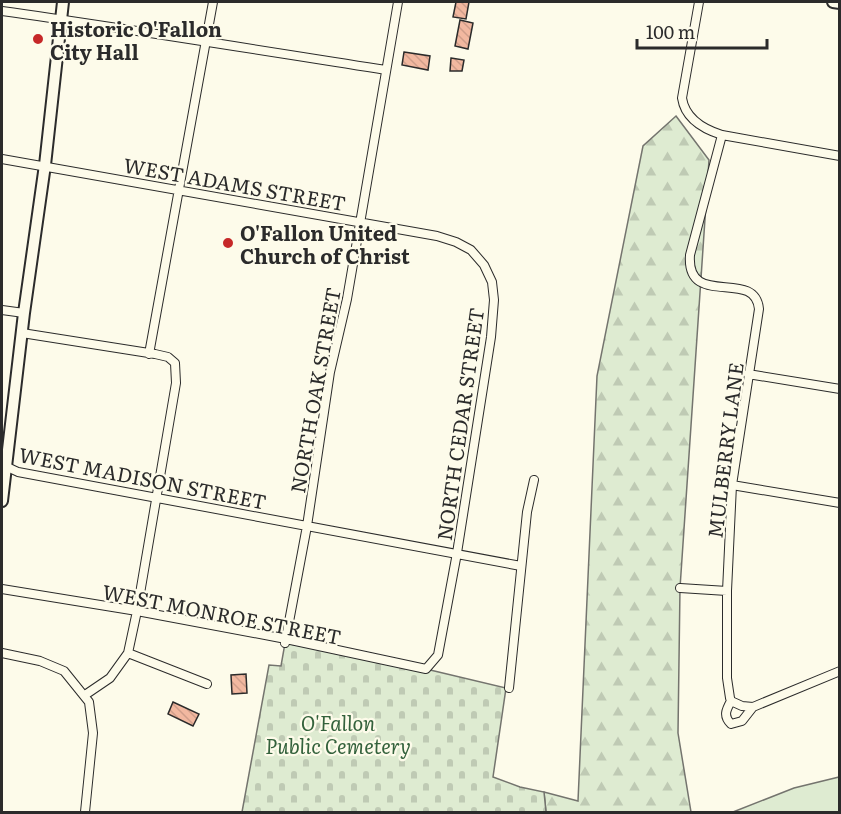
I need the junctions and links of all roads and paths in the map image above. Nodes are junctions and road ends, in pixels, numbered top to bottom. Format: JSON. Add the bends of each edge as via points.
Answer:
{"nodes":[{"id":1,"x":63,"y":2,"type":"edge"},
{"id":2,"x":213,"y":2,"type":"edge"},
{"id":3,"x":398,"y":2,"type":"edge"},
{"id":4,"x":699,"y":2,"type":"edge"},
{"id":5,"x":833,"y":2,"type":"edge"},
{"id":6,"x":840,"y":3,"type":"edge"},
{"id":7,"x":2,"y":11,"type":"edge"},
{"id":8,"x":61,"y":18,"type":"junction"},
{"id":9,"x":206,"y":42,"type":"junction"},
{"id":10,"x":386,"y":70,"type":"junction"},
{"id":11,"x":722,"y":135,"type":"junction"},
{"id":12,"x":840,"y":156,"type":"edge"},
{"id":13,"x":2,"y":159,"type":"edge"},
{"id":14,"x":45,"y":165,"type":"junction"},
{"id":15,"x":179,"y":191,"type":"junction"},
{"id":16,"x":361,"y":222,"type":"junction"},
{"id":17,"x":418,"y":232,"type":"joint"},
{"id":18,"x":2,"y":310,"type":"edge"},
{"id":19,"x":24,"y":313,"type":"junction"},
{"id":20,"x":22,"y":333,"type":"junction"},
{"id":21,"x":149,"y":354,"type":"junction"},
{"id":22,"x":748,"y":374,"type":"junction"},
{"id":23,"x":840,"y":389,"type":"edge"},
{"id":24,"x":4,"y":466,"type":"edge"},
{"id":25,"x":534,"y":480,"type":"dead end"},
{"id":26,"x":732,"y":485,"type":"junction"},
{"id":27,"x":157,"y":498,"type":"junction"},
{"id":28,"x":2,"y":501,"type":"edge"},
{"id":29,"x":840,"y":503,"type":"edge"},
{"id":30,"x":307,"y":526,"type":"junction"},
{"id":31,"x":457,"y":553,"type":"junction"},
{"id":32,"x":521,"y":566,"type":"junction"},
{"id":33,"x":680,"y":588,"type":"dead end"},
{"id":34,"x":2,"y":589,"type":"edge"},
{"id":35,"x":727,"y":591,"type":"junction"},
{"id":36,"x":137,"y":611,"type":"junction"},
{"id":37,"x":286,"y":641,"type":"junction"},
{"id":38,"x":2,"y":653,"type":"edge"},
{"id":39,"x":128,"y":653,"type":"junction"},
{"id":40,"x":433,"y":663,"type":"joint"},
{"id":41,"x":840,"y":671,"type":"edge"},
{"id":42,"x":207,"y":684,"type":"dead end"},
{"id":43,"x":509,"y":688,"type":"dead end"},
{"id":44,"x":85,"y":695,"type":"junction"},
{"id":45,"x":731,"y":701,"type":"junction"},
{"id":46,"x":753,"y":707,"type":"junction"},
{"id":47,"x":85,"y":813,"type":"edge"}],
"edges":[{"from":1,"to":8,"type":"main road"},
{"from":2,"to":9,"type":"street"},
{"from":3,"to":10,"type":"street","name":"NORTH OAK STREET"},
{"from":4,"to":11,"type":"street","via":[[683,106],[695,121]]},
{"from":5,"to":6,"type":"main road"},
{"from":7,"to":8,"type":"street"},
{"from":8,"to":9,"type":"street"},
{"from":8,"to":14,"type":"main road"},
{"from":9,"to":10,"type":"street"},
{"from":9,"to":15,"type":"street"},
{"from":10,"to":16,"type":"street","name":"NORTH OAK STREET"},
{"from":11,"to":12,"type":"street"},
{"from":11,"to":22,"type":"street","name":"MULBERRY LANE","via":[[690,255],[690,272],[701,283],[747,291],[759,302]]},
{"from":13,"to":14,"type":"street","name":"WEST ADAMS STREET"},
{"from":14,"to":15,"type":"street","name":"WEST ADAMS STREET"},
{"from":14,"to":19,"type":"main road"},
{"from":15,"to":16,"type":"street","name":"WEST ADAMS STREET"},
{"from":15,"to":21,"type":"street"},
{"from":16,"to":17,"type":"street","name":"WEST ADAMS STREET"},
{"from":16,"to":30,"type":"street","name":"NORTH OAK STREET","via":[[330,372]]},
{"from":17,"to":31,"type":"street","name":"NORTH CEDAR STREET","via":[[471,250],[492,282],[491,337]]},
{"from":18,"to":19,"type":"street"},
{"from":19,"to":20,"type":"main road"},
{"from":20,"to":21,"type":"street"},
{"from":20,"to":24,"type":"main road"},
{"from":21,"to":27,"type":"street","via":[[168,357],[175,363],[176,373]]},
{"from":22,"to":23,"type":"street"},
{"from":22,"to":26,"type":"street","name":"MULBERRY LANE"},
{"from":24,"to":27,"type":"street","name":"WEST MADISON STREET","via":[[18,472]]},
{"from":24,"to":28,"type":"main road"},
{"from":25,"to":32,"type":"street"},
{"from":26,"to":29,"type":"street"},
{"from":26,"to":35,"type":"street","name":"MULBERRY LANE"},
{"from":27,"to":30,"type":"street","name":"WEST MADISON STREET"},
{"from":27,"to":36,"type":"street"},
{"from":30,"to":31,"type":"street","name":"WEST MADISON STREET"},
{"from":30,"to":37,"type":"street","name":"NORTH OAK STREET"},
{"from":31,"to":32,"type":"street","name":"WEST MADISON STREET"},
{"from":31,"to":40,"type":"street","name":"NORTH CEDAR STREET","via":[[438,655]]},
{"from":32,"to":43,"type":"street"},
{"from":33,"to":35,"type":"street"},
{"from":34,"to":36,"type":"street","name":"WEST MONROE STREET"},
{"from":35,"to":45,"type":"street","name":"MULBERRY LANE","via":[[727,678]]},
{"from":36,"to":37,"type":"street","name":"WEST MONROE STREET"},
{"from":36,"to":39,"type":"street"},
{"from":37,"to":40,"type":"street","name":"WEST MONROE STREET","via":[[426,669]]},
{"from":38,"to":44,"type":"street","via":[[64,671]]},
{"from":39,"to":42,"type":"street"},
{"from":39,"to":44,"type":"street","via":[[110,678]]},
{"from":41,"to":46,"type":"street"},
{"from":44,"to":47,"type":"street","via":[[93,733]]},
{"from":45,"to":46,"type":"street"},
{"from":45,"to":46,"type":"street","name":"MULBERRY LANE","via":[[726,714],[730,724],[742,722]]}]}
